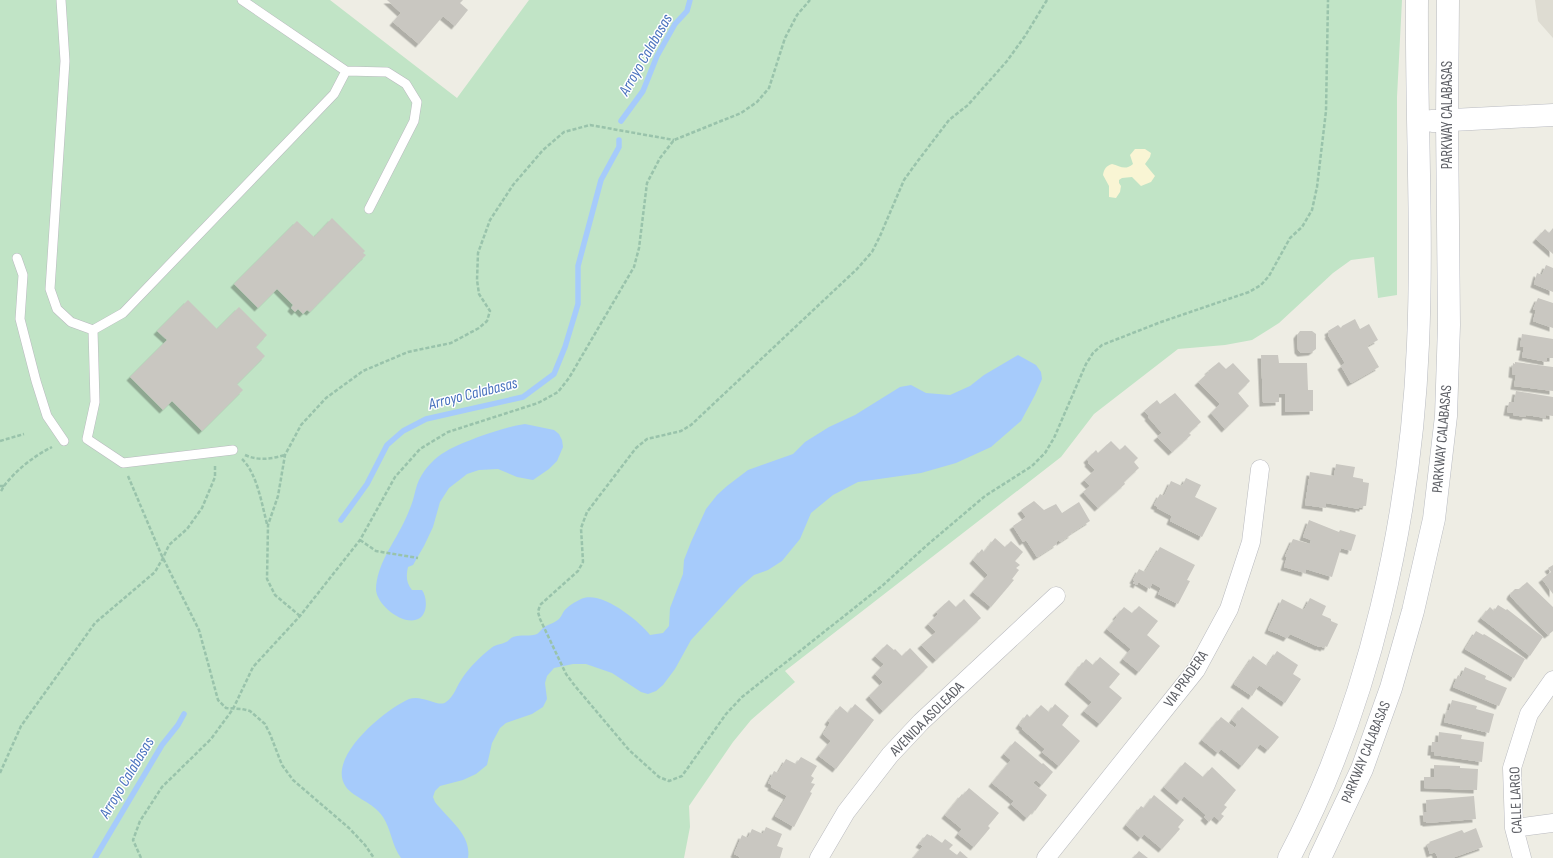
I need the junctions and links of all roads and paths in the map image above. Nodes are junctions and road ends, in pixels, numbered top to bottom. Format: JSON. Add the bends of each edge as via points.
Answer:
{"nodes":[{"id":1,"x":61,"y":0,"type":"edge"},
{"id":2,"x":242,"y":0,"type":"edge"},
{"id":3,"x":810,"y":0,"type":"edge"},
{"id":4,"x":1047,"y":0,"type":"edge"},
{"id":5,"x":1328,"y":0,"type":"edge"},
{"id":6,"x":1417,"y":0,"type":"edge"},
{"id":7,"x":1448,"y":0,"type":"edge"},
{"id":8,"x":346,"y":71,"type":"junction"},
{"id":9,"x":1553,"y":115,"type":"edge"},
{"id":10,"x":1447,"y":120,"type":"junction"},
{"id":11,"x":1418,"y":121,"type":"junction"},
{"id":12,"x":674,"y":140,"type":"junction"},
{"id":13,"x":369,"y":209,"type":"dead end"},
{"id":14,"x":18,"y":258,"type":"dead end"},
{"id":15,"x":93,"y":330,"type":"junction"},
{"id":16,"x":24,"y":434,"type":"dead end"},
{"id":17,"x":0,"y":441,"type":"edge"},
{"id":18,"x":64,"y":441,"type":"joint"},
{"id":19,"x":233,"y":450,"type":"junction"},
{"id":20,"x":215,"y":452,"type":"junction"},
{"id":21,"x":285,"y":455,"type":"junction"},
{"id":22,"x":123,"y":463,"type":"junction"},
{"id":23,"x":1260,"y":469,"type":"dead end"},
{"id":24,"x":2,"y":486,"type":"edge"},
{"id":25,"x":0,"y":493,"type":"edge"},
{"id":26,"x":268,"y":525,"type":"junction"},
{"id":27,"x":360,"y":540,"type":"junction"},
{"id":28,"x":163,"y":558,"type":"junction"},
{"id":29,"x":418,"y":558,"type":"dead end"},
{"id":30,"x":1056,"y":596,"type":"dead end"},
{"id":31,"x":300,"y":616,"type":"junction"},
{"id":32,"x":1553,"y":680,"type":"edge"},
{"id":33,"x":233,"y":709,"type":"junction"},
{"id":34,"x":0,"y":773,"type":"edge"},
{"id":35,"x":1553,"y":823,"type":"edge"},
{"id":36,"x":1514,"y":828,"type":"junction"},
{"id":37,"x":141,"y":858,"type":"edge"},
{"id":38,"x":374,"y":858,"type":"edge"},
{"id":39,"x":819,"y":858,"type":"edge"},
{"id":40,"x":1046,"y":858,"type":"edge"},
{"id":41,"x":1289,"y":858,"type":"edge"},
{"id":42,"x":1320,"y":858,"type":"edge"},
{"id":43,"x":1522,"y":858,"type":"edge"}],
"edges":[{"from":1,"to":15,"type":"lane","via":[[65,61],[50,289],[57,309],[71,322]]},
{"from":2,"to":8,"type":"lane"},
{"from":3,"to":12,"type":"path","via":[[797,15],[788,32],[769,88],[757,102],[741,113]]},
{"from":4,"to":5,"type":"path","via":[[1026,36],[1007,61],[968,105],[949,120],[904,180],[872,252],[691,425],[681,431],[647,439],[636,448],[587,512],[581,528],[583,562],[578,570],[540,605],[540,619],[566,674],[629,750],[659,777],[669,781],[682,776],[742,697],[882,586],[985,496],[1032,466],[1045,453],[1054,438],[1086,364],[1102,345],[1249,292],[1261,285],[1269,276],[1290,238],[1302,227],[1312,210],[1317,187],[1326,111]]},
{"from":6,"to":11,"type":"street","name":"PARKWAY CALABASAS"},
{"from":7,"to":10,"type":"street","name":"PARKWAY CALABASAS"},
{"from":8,"to":13,"type":"lane","via":[[387,72],[406,84],[417,102],[414,121]]},
{"from":8,"to":15,"type":"lane","via":[[334,94],[123,313]]},
{"from":9,"to":10,"type":"street"},
{"from":10,"to":11,"type":"street"},
{"from":10,"to":42,"type":"street","name":"PARKWAY CALABASAS","via":[[1449,325],[1446,416],[1434,519],[1414,611],[1391,688],[1362,769]]},
{"from":11,"to":41,"type":"street","name":"PARKWAY CALABASAS","via":[[1418,352],[1407,470],[1394,548],[1370,652],[1343,738]]},
{"from":12,"to":21,"type":"path","via":[[590,125],[564,132],[543,150],[513,185],[490,220],[478,253],[477,280],[479,294],[490,311],[487,321],[451,343],[408,352],[363,372],[326,398],[301,425]]},
{"from":12,"to":27,"type":"path","via":[[660,158],[647,183],[639,248],[634,267],[569,378],[558,392],[538,403],[448,432],[420,449],[395,477]]},
{"from":14,"to":18,"type":"lane","via":[[23,275],[20,319],[47,416]]},
{"from":15,"to":22,"type":"lane","via":[[95,402],[87,439]]},
{"from":16,"to":17,"type":"path"},
{"from":18,"to":24,"type":"path","via":[[41,453]]},
{"from":19,"to":20,"type":"lane"},
{"from":19,"to":21,"type":"path","via":[[251,458],[270,460]]},
{"from":19,"to":26,"type":"path","via":[[247,464]]},
{"from":20,"to":22,"type":"lane"},
{"from":20,"to":28,"type":"path","via":[[215,477],[202,508],[187,529],[169,545]]},
{"from":21,"to":26,"type":"path","via":[[278,496]]},
{"from":22,"to":28,"type":"path"},
{"from":23,"to":40,"type":"street","name":"VIA PRADERA","via":[[1251,542],[1229,609],[1196,670]]},
{"from":24,"to":25,"type":"path"},
{"from":26,"to":31,"type":"path","via":[[267,579],[275,595]]},
{"from":27,"to":29,"type":"path","via":[[376,552]]},
{"from":27,"to":31,"type":"path"},
{"from":28,"to":33,"type":"path","via":[[200,630],[218,700],[226,708]]},
{"from":28,"to":34,"type":"path","via":[[155,572],[95,623],[21,726]]},
{"from":30,"to":39,"type":"street","name":"AVENIDA ASOLEADA","via":[[921,722],[890,755],[846,812]]},
{"from":31,"to":33,"type":"path","via":[[253,667]]},
{"from":32,"to":36,"type":"street","name":"CALLE LARGO","via":[[1529,714],[1512,768]]},
{"from":33,"to":37,"type":"path","via":[[211,739],[162,787],[140,822],[133,840]]},
{"from":33,"to":38,"type":"path","via":[[250,711],[265,724],[282,765],[293,780],[349,828],[366,845]]},
{"from":35,"to":36,"type":"street"},
{"from":36,"to":43,"type":"street","name":"CALLE LARGO"}]}
